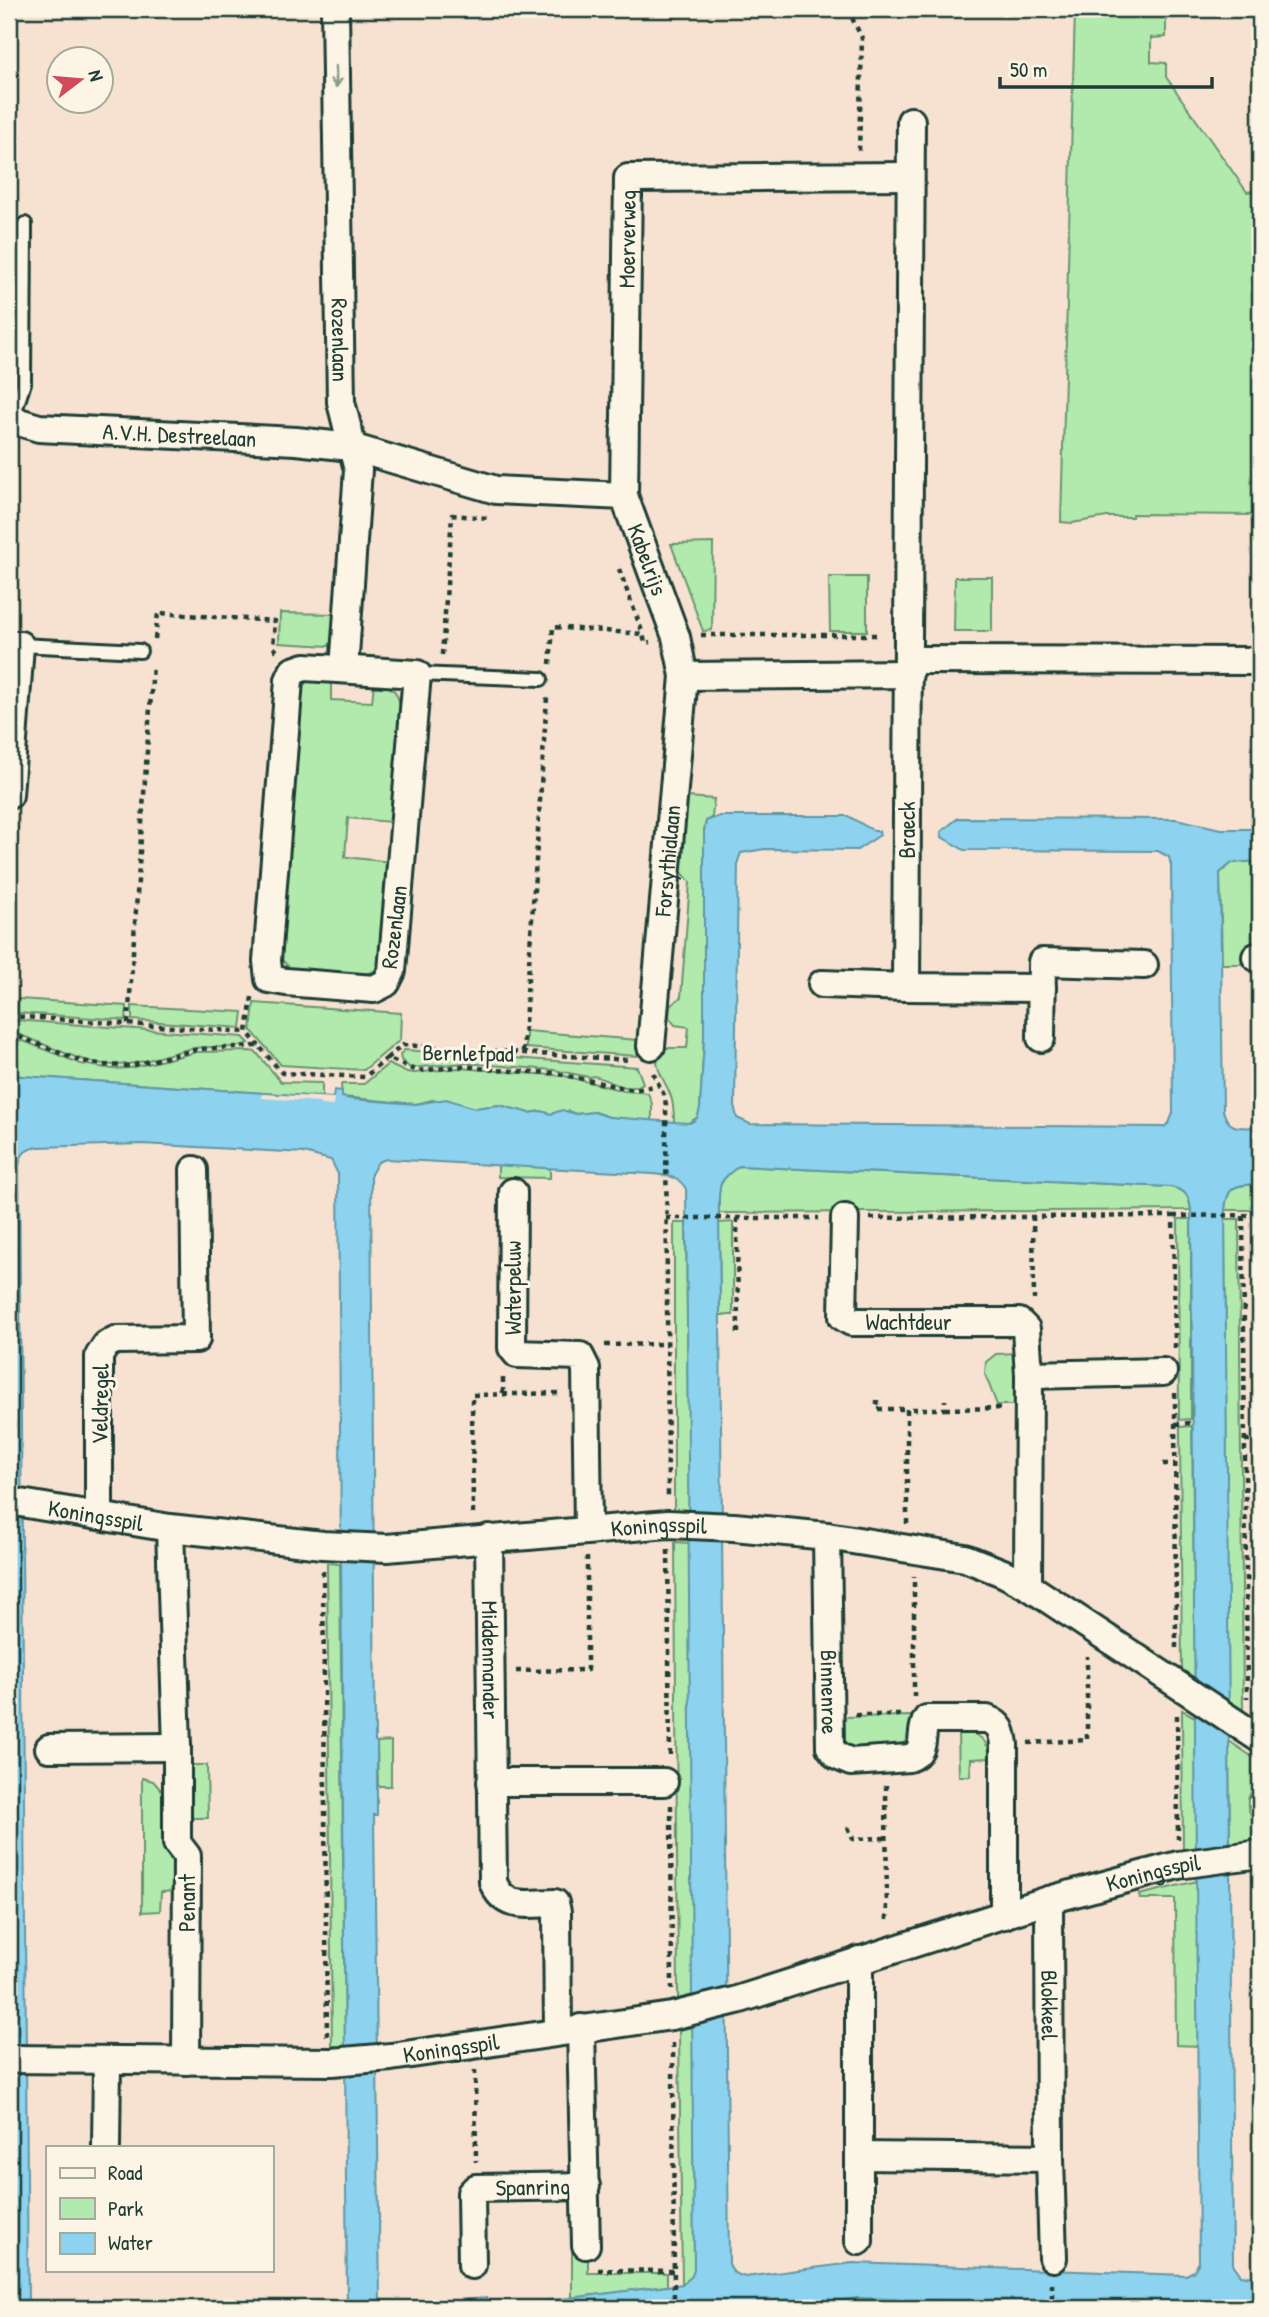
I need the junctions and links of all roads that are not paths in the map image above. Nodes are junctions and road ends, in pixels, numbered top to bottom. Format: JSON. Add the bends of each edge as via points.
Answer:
{"nodes":[{"id":1,"x":335,"y":9,"type":"edge"},
{"id":2,"x":911,"y":121,"type":"dead end"},
{"id":3,"x":910,"y":176,"type":"junction"},
{"id":4,"x":25,"y":224,"type":"dead end"},
{"id":5,"x":10,"y":419,"type":"edge"},
{"id":6,"x":351,"y":447,"type":"junction"},
{"id":7,"x":624,"y":496,"type":"junction"},
{"id":8,"x":14,"y":645,"type":"edge"},
{"id":9,"x":140,"y":651,"type":"dead end"},
{"id":10,"x":909,"y":656,"type":"junction"},
{"id":11,"x":1260,"y":661,"type":"edge"},
{"id":12,"x":344,"y":669,"type":"junction"},
{"id":13,"x":429,"y":676,"type":"junction"},
{"id":14,"x":684,"y":676,"type":"junction"},
{"id":15,"x":544,"y":685,"type":"road end"},
{"id":16,"x":9,"y":795,"type":"edge"},
{"id":17,"x":1144,"y":965,"type":"dead end"},
{"id":18,"x":822,"y":985,"type":"dead end"},
{"id":19,"x":906,"y":987,"type":"junction"},
{"id":20,"x":1042,"y":988,"type":"junction"},
{"id":21,"x":1041,"y":1038,"type":"dead end"},
{"id":22,"x":651,"y":1054,"type":"road end"},
{"id":23,"x":194,"y":1170,"type":"dead end"},
{"id":24,"x":513,"y":1192,"type":"dead end"},
{"id":25,"x":845,"y":1218,"type":"road end"},
{"id":26,"x":1171,"y":1372,"type":"road end"},
{"id":27,"x":1029,"y":1375,"type":"junction"},
{"id":28,"x":21,"y":1503,"type":"edge"},
{"id":29,"x":99,"y":1515,"type":"junction"},
{"id":30,"x":170,"y":1528,"type":"junction"},
{"id":31,"x":588,"y":1530,"type":"junction"},
{"id":32,"x":827,"y":1536,"type":"junction"},
{"id":33,"x":481,"y":1539,"type":"junction"},
{"id":34,"x":1028,"y":1586,"type":"junction"},
{"id":35,"x":1250,"y":1732,"type":"edge"},
{"id":36,"x":177,"y":1747,"type":"junction"},
{"id":37,"x":49,"y":1748,"type":"dead end"},
{"id":38,"x":668,"y":1781,"type":"road end"},
{"id":39,"x":491,"y":1782,"type":"junction"},
{"id":40,"x":1251,"y":1856,"type":"edge"},
{"id":41,"x":1049,"y":1900,"type":"junction"},
{"id":42,"x":1004,"y":1915,"type":"junction"},
{"id":43,"x":859,"y":1960,"type":"junction"},
{"id":44,"x":570,"y":2030,"type":"junction"},
{"id":45,"x":9,"y":2059,"type":"edge"},
{"id":46,"x":107,"y":2061,"type":"junction"},
{"id":47,"x":186,"y":2061,"type":"junction"},
{"id":48,"x":106,"y":2146,"type":"edge"},
{"id":49,"x":859,"y":2156,"type":"junction"},
{"id":50,"x":1050,"y":2158,"type":"junction"},
{"id":51,"x":586,"y":2186,"type":"junction"},
{"id":52,"x":859,"y":2241,"type":"dead end"},
{"id":53,"x":586,"y":2245,"type":"road end"},
{"id":54,"x":1053,"y":2258,"type":"dead end"},
{"id":55,"x":471,"y":2264,"type":"dead end"}],
"edges":[{"from":1,"to":6,"type":"street","name":"Rozenlaan","one_way":true,"via":[[341,402]]},
{"from":2,"to":3,"type":"street"},
{"from":3,"to":7,"type":"street","name":"Moerverweg","via":[[628,178]]},
{"from":3,"to":10,"type":"street"},
{"from":4,"to":5,"type":"lane","via":[[24,383]]},
{"from":5,"to":6,"type":"street","name":"A.V.H. Destreelaan","via":[[39,428]]},
{"from":6,"to":7,"type":"street","name":"Kabelrijs","via":[[496,490]]},
{"from":6,"to":12,"type":"street","name":"Rozenlaan","via":[[358,470]]},
{"from":7,"to":14,"type":"street","name":"Kabelrijs","via":[[676,637]]},
{"from":8,"to":9,"type":"lane"},
{"from":8,"to":16,"type":"street"},
{"from":10,"to":11,"type":"street"},
{"from":10,"to":14,"type":"street"},
{"from":10,"to":19,"type":"street","name":"Braeck"},
{"from":12,"to":13,"type":"street"},
{"from":12,"to":13,"type":"street","name":"Rozenlaan","via":[[305,667],[293,670],[289,680],[269,979],[374,989],[386,983],[392,971]]},
{"from":13,"to":15,"type":"lane"},
{"from":14,"to":22,"type":"street","name":"Forsythialaan"},
{"from":17,"to":20,"type":"street","via":[[1042,962]]},
{"from":18,"to":19,"type":"street"},
{"from":19,"to":20,"type":"street"},
{"from":20,"to":21,"type":"street"},
{"from":23,"to":29,"type":"street","name":"Veldregel","via":[[196,1339],[115,1340],[99,1356]]},
{"from":24,"to":31,"type":"street","name":"Waterpeluw","via":[[512,1348],[517,1353],[580,1356],[586,1368]]},
{"from":25,"to":27,"type":"street","name":"Wachtdeur","via":[[843,1317],[851,1322],[1019,1322],[1026,1329]]},
{"from":26,"to":27,"type":"street"},
{"from":27,"to":34,"type":"street"},
{"from":28,"to":29,"type":"street","name":"Koningsspil"},
{"from":29,"to":30,"type":"street","name":"Koningsspil"},
{"from":30,"to":33,"type":"street","name":"Koningsspil","via":[[329,1546],[387,1548]]},
{"from":30,"to":36,"type":"street","name":"Penant"},
{"from":31,"to":32,"type":"street","name":"Koningsspil","via":[[671,1524]]},
{"from":31,"to":33,"type":"street","name":"Koningsspil"},
{"from":32,"to":34,"type":"street","name":"Koningsspil","via":[[965,1558]]},
{"from":32,"to":42,"type":"street","name":"Binnenroe","via":[[830,1747],[851,1762],[916,1756],[927,1719],[995,1722],[1002,1729],[1004,1744]]},
{"from":33,"to":39,"type":"street","name":"Middenmander","via":[[491,1671]]},
{"from":34,"to":35,"type":"street","name":"Koningsspil"},
{"from":36,"to":37,"type":"street"},
{"from":36,"to":47,"type":"street","name":"Penant","via":[[177,1843],[187,1856]]},
{"from":38,"to":39,"type":"street"},
{"from":39,"to":44,"type":"street","name":"Middenmander","via":[[493,1882],[498,1895],[509,1903],[555,1903]]},
{"from":40,"to":41,"type":"street","name":"Koningsspil","via":[[1181,1865]]},
{"from":41,"to":42,"type":"street"},
{"from":41,"to":50,"type":"street","name":"Blokkeel"},
{"from":42,"to":43,"type":"street","name":"Koningsspil"},
{"from":43,"to":44,"type":"street","name":"Koningsspil","via":[[677,2015]]},
{"from":43,"to":49,"type":"street"},
{"from":44,"to":47,"type":"street","name":"Koningsspil","via":[[391,2057],[329,2062]]},
{"from":44,"to":51,"type":"street","name":"Spanring"},
{"from":45,"to":46,"type":"street","name":"Koningsspil"},
{"from":46,"to":47,"type":"street","name":"Koningsspil"},
{"from":46,"to":48,"type":"street"},
{"from":49,"to":50,"type":"street"},
{"from":49,"to":52,"type":"street"},
{"from":50,"to":54,"type":"street","name":"Blokkeel"},
{"from":51,"to":53,"type":"street","name":"Spanring"},
{"from":51,"to":55,"type":"street","name":"Spanring","via":[[476,2188],[471,2193]]}]}
